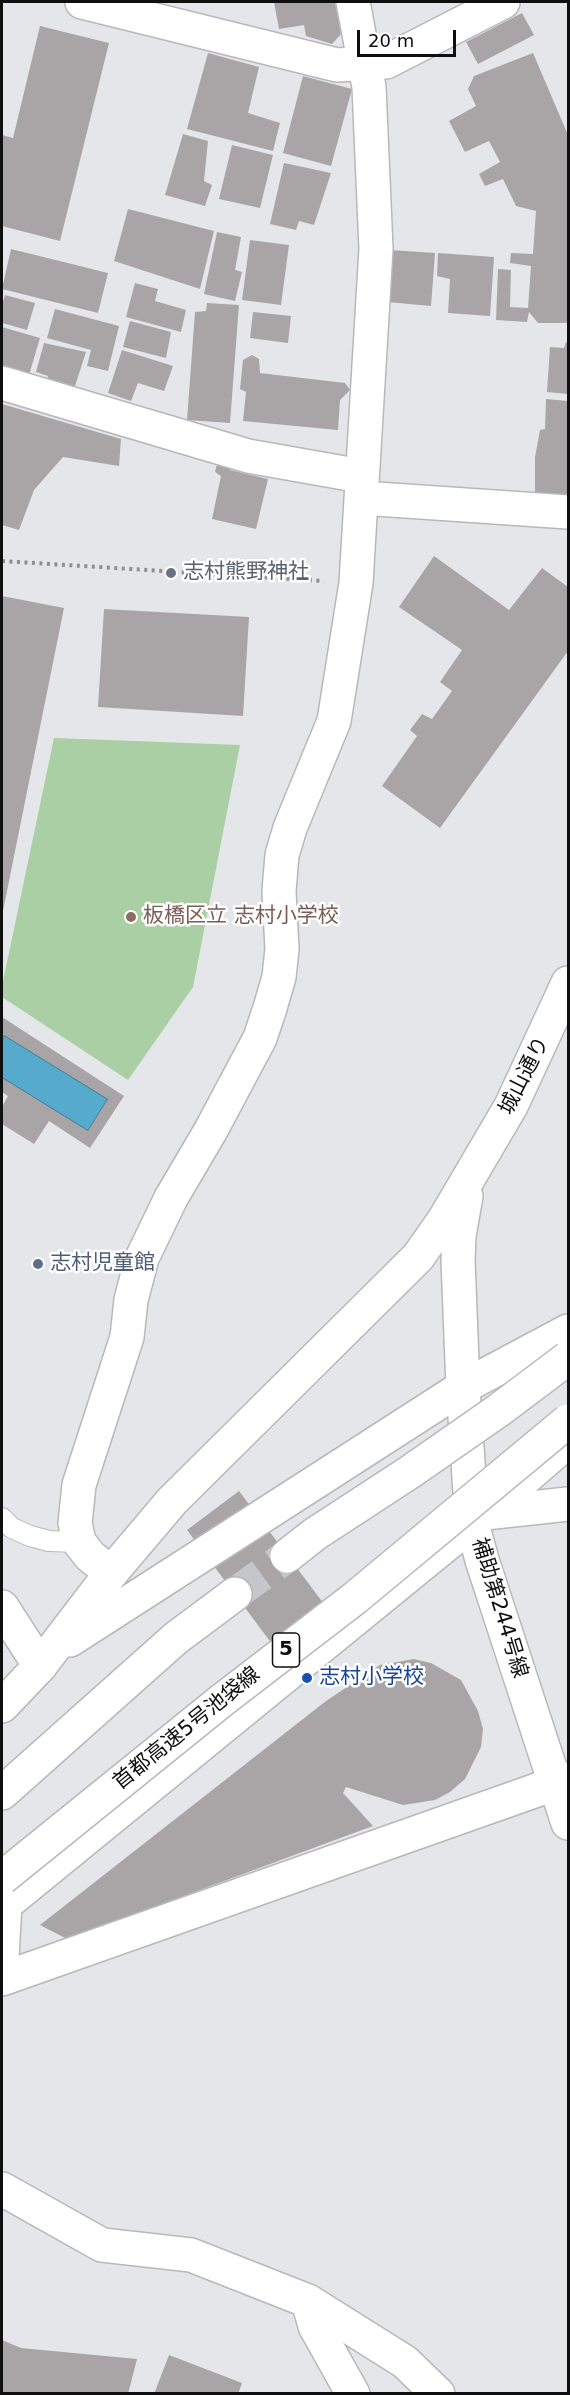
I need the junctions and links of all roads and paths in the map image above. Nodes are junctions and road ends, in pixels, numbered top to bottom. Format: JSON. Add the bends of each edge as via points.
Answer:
{"nodes":[{"id":1,"x":82,"y":2,"type":"edge"},
{"id":2,"x":353,"y":2,"type":"edge"},
{"id":3,"x":503,"y":2,"type":"edge"},
{"id":4,"x":366,"y":64,"type":"junction"},
{"id":5,"x":2,"y":383,"type":"edge"},
{"id":6,"x":362,"y":487,"type":"junction"},
{"id":7,"x":568,"y":512,"type":"edge"},
{"id":8,"x":2,"y":561,"type":"edge"},
{"id":9,"x":356,"y":583,"type":"junction"},
{"id":10,"x":568,"y":983,"type":"edge"},
{"id":11,"x":476,"y":1166,"type":"junction"},
{"id":12,"x":568,"y":1331,"type":"edge"},
{"id":13,"x":568,"y":1358,"type":"edge"},
{"id":14,"x":463,"y":1387,"type":"junction"},
{"id":15,"x":568,"y":1421,"type":"edge"},
{"id":16,"x":568,"y":1441,"type":"edge"},
{"id":17,"x":568,"y":1504,"type":"edge"},
{"id":18,"x":2,"y":1518,"type":"edge"},
{"id":19,"x":479,"y":1518,"type":"junction"},
{"id":20,"x":79,"y":1542,"type":"junction"},
{"id":21,"x":287,"y":1556,"type":"tunnel mouth"},
{"id":22,"x":111,"y":1573,"type":"junction"},
{"id":23,"x":235,"y":1594,"type":"tunnel mouth"},
{"id":24,"x":2,"y":1607,"type":"edge"},
{"id":25,"x":45,"y":1660,"type":"junction"},
{"id":26,"x":2,"y":1706,"type":"edge"},
{"id":27,"x":561,"y":1781,"type":"edge"},
{"id":28,"x":2,"y":1793,"type":"edge"},
{"id":29,"x":568,"y":1823,"type":"edge"},
{"id":30,"x":3,"y":1896,"type":"edge"},
{"id":31,"x":2,"y":1957,"type":"edge"},
{"id":32,"x":2,"y":1978,"type":"edge"},
{"id":33,"x":2,"y":2189,"type":"edge"},
{"id":34,"x":308,"y":2301,"type":"junction"},
{"id":35,"x":353,"y":2394,"type":"edge"},
{"id":36,"x":438,"y":2394,"type":"edge"}],
"edges":[{"from":1,"to":4,"type":"main road","via":[[337,65]]},
{"from":2,"to":4,"type":"main road"},
{"from":3,"to":4,"type":"main road","via":[[386,62]]},
{"from":4,"to":6,"type":"main road","via":[[376,249]]},
{"from":5,"to":6,"type":"main road"},
{"from":6,"to":7,"type":"main road"},
{"from":6,"to":9,"type":"main road"},
{"from":8,"to":9,"type":"path"},
{"from":9,"to":20,"type":"main road","via":[[334,721],[282,855],[279,977],[260,1038],[142,1258],[127,1337],[77,1496],[75,1523]]},
{"from":10,"to":11,"type":"main road","name":"城山通り","via":[[511,1106]]},
{"from":11,"to":14,"type":"main road","name":"補助第244号線","via":[[459,1236]]},
{"from":11,"to":22,"type":"main road","via":[[418,1257],[172,1501]]},
{"from":12,"to":14,"type":"main road"},
{"from":13,"to":21,"type":"main road","bridge":true,"via":[[481,1423]]},
{"from":14,"to":19,"type":"main road","name":"補助第244号線"},
{"from":14,"to":25,"type":"main road"},
{"from":15,"to":30,"type":"main road","name":"首都高速5号池袋線","number":"5","bridge":true,"via":[[355,1598],[220,1701]]},
{"from":16,"to":19,"type":"main road"},
{"from":17,"to":19,"type":"main road"},
{"from":18,"to":20,"type":"lane","via":[[12,1528],[30,1536]]},
{"from":19,"to":27,"type":"main road","name":"補助第244号線","via":[[482,1560]]},
{"from":19,"to":30,"type":"main road"},
{"from":20,"to":22,"type":"main road"},
{"from":22,"to":25,"type":"main road"},
{"from":23,"to":28,"type":"main road","via":[[176,1638]]},
{"from":24,"to":25,"type":"main road"},
{"from":25,"to":26,"type":"main road"},
{"from":27,"to":29,"type":"main road","name":"補助第244号線"},
{"from":27,"to":32,"type":"main road"},
{"from":30,"to":31,"type":"main road"},
{"from":33,"to":34,"type":"main road","via":[[102,2245],[191,2255]]},
{"from":34,"to":35,"type":"main road","via":[[315,2326]]},
{"from":34,"to":36,"type":"main road","via":[[405,2362]]}]}
